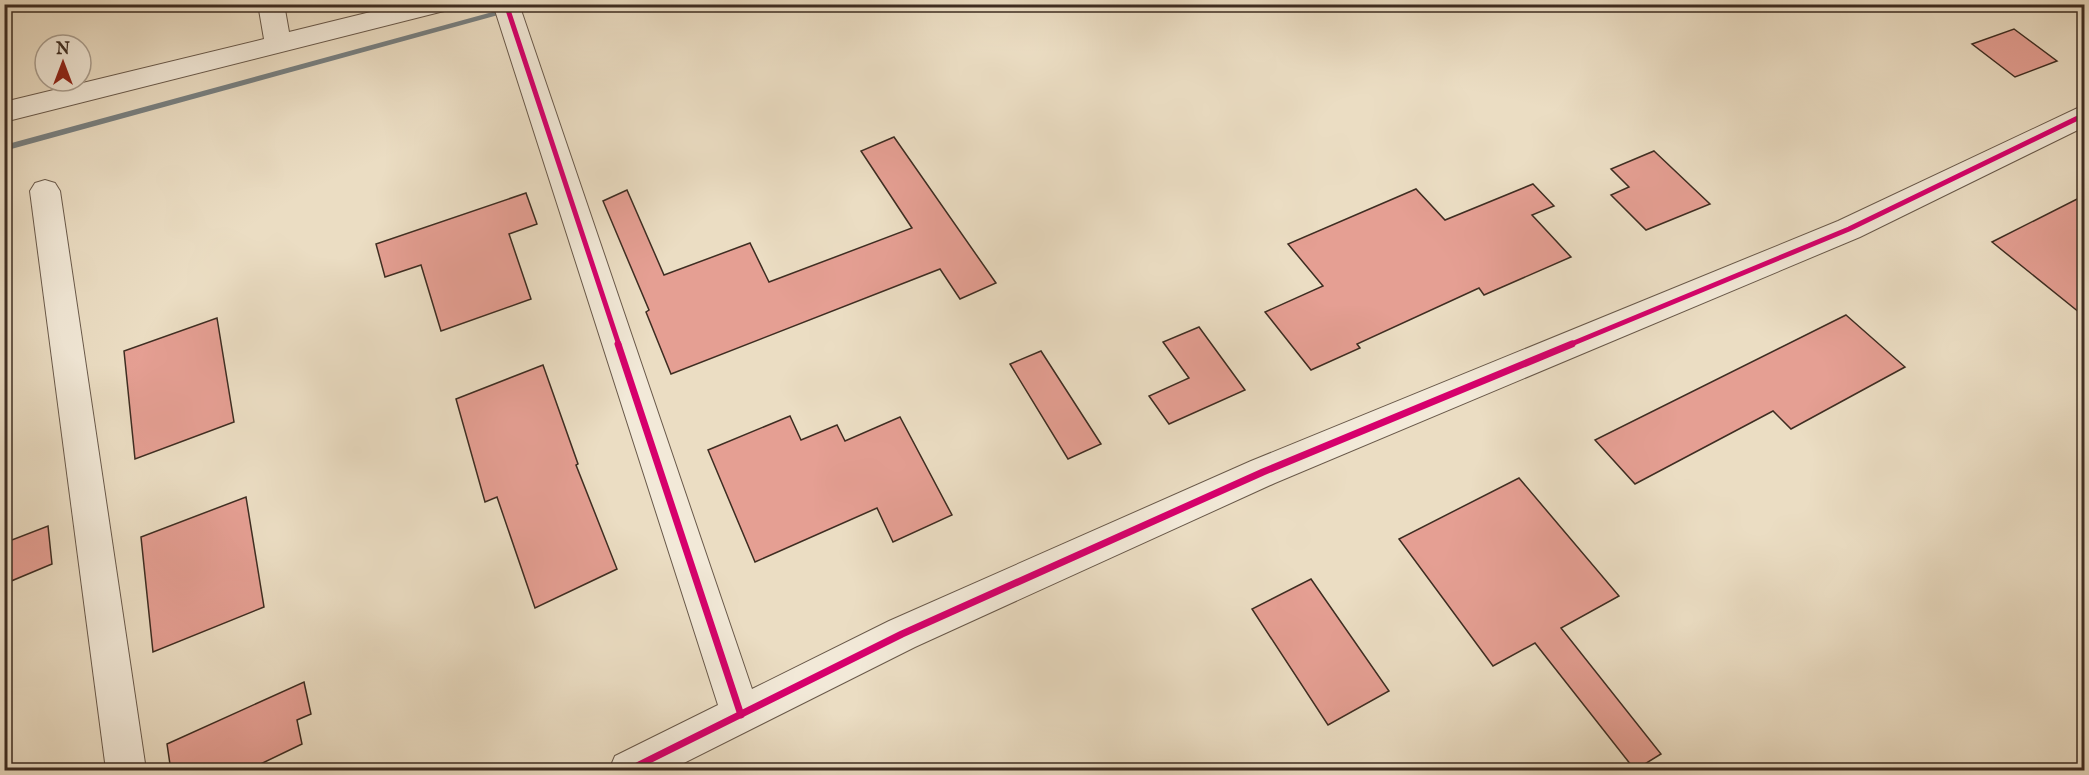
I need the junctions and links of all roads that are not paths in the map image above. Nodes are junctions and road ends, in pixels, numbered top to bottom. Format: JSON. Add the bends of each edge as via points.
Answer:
{"nodes":[{"id":1,"x":271,"y":4,"type":"edge"},
{"id":2,"x":440,"y":4,"type":"edge"},
{"id":3,"x":510,"y":16,"type":"edge"},
{"id":4,"x":278,"y":45,"type":"junction"},
{"id":5,"x":4,"y":112,"type":"edge"},
{"id":6,"x":2085,"y":116,"type":"edge"},
{"id":7,"x":45,"y":191,"type":"dead end"},
{"id":8,"x":741,"y":715,"type":"junction"},
{"id":9,"x":126,"y":771,"type":"edge"},
{"id":10,"x":629,"y":771,"type":"edge"}],
"edges":[{"from":1,"to":4,"type":"street"},
{"from":2,"to":4,"type":"street"},
{"from":3,"to":8,"type":"street"},
{"from":4,"to":5,"type":"street"},
{"from":6,"to":8,"type":"street","via":[[1849,229],[1263,472],[902,634]]},
{"from":7,"to":9,"type":"street"},
{"from":8,"to":10,"type":"street"}]}
